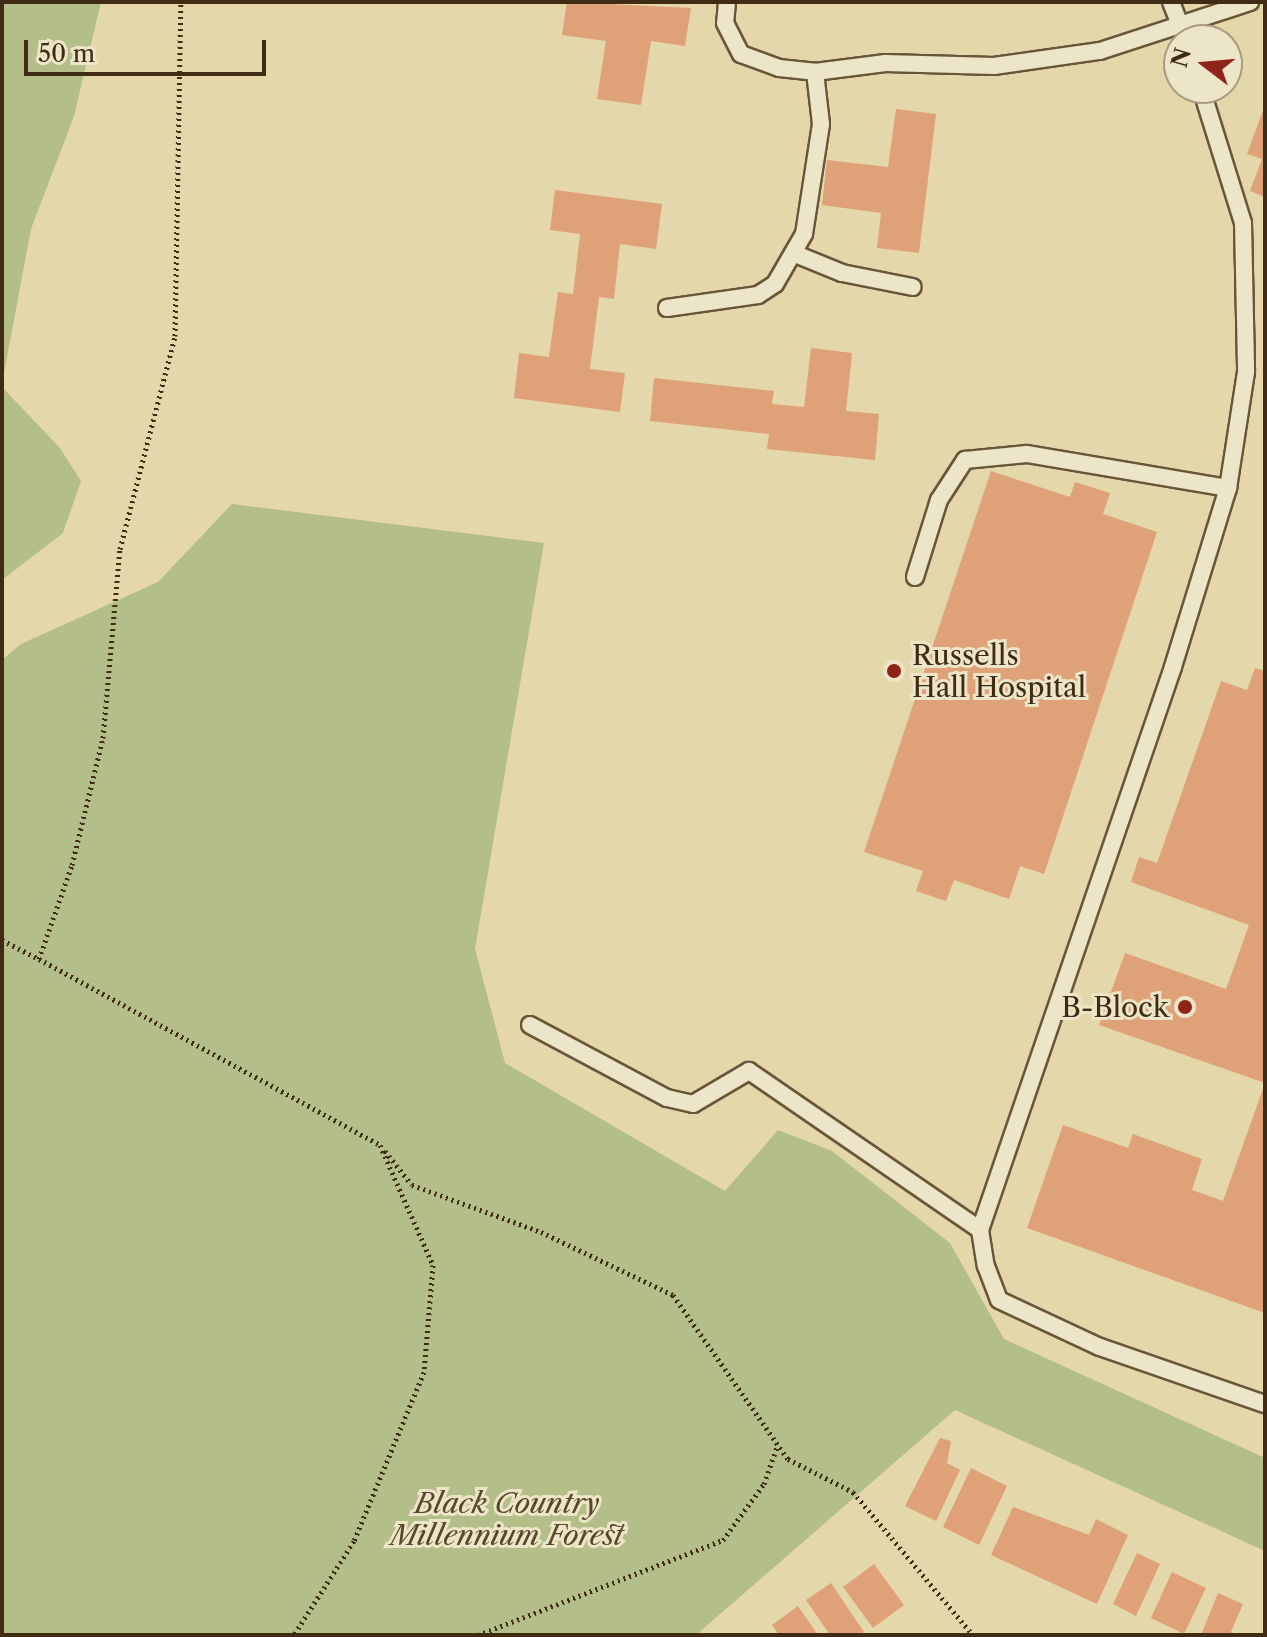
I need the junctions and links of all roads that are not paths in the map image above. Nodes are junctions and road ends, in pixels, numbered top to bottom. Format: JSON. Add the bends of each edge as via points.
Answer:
{"nodes":[{"id":1,"x":727,"y":2,"type":"edge"},
{"id":2,"x":1171,"y":2,"type":"edge"},
{"id":3,"x":1250,"y":2,"type":"edge"},
{"id":4,"x":1180,"y":24,"type":"edge"},
{"id":5,"x":1203,"y":24,"type":"edge"},
{"id":6,"x":1163,"y":38,"type":"edge"},
{"id":7,"x":815,"y":72,"type":"junction"},
{"id":8,"x":1206,"y":104,"type":"edge"},
{"id":9,"x":793,"y":253,"type":"junction"},
{"id":10,"x":913,"y":287,"type":"dead end"},
{"id":11,"x":667,"y":308,"type":"dead end"},
{"id":12,"x":1228,"y":488,"type":"junction"},
{"id":13,"x":915,"y":577,"type":"dead end"},
{"id":14,"x":530,"y":1025,"type":"dead end"},
{"id":15,"x":980,"y":1230,"type":"junction"},
{"id":16,"x":1265,"y":1404,"type":"edge"}],
"edges":[{"from":1,"to":7,"type":"lane","via":[[725,23],[741,54],[779,68]]},
{"from":2,"to":4,"type":"lane"},
{"from":3,"to":5,"type":"lane"},
{"from":6,"to":7,"type":"lane","via":[[994,66],[885,63]]},
{"from":7,"to":9,"type":"lane","via":[[821,124],[804,234]]},
{"from":8,"to":12,"type":"lane","via":[[1243,223],[1246,372]]},
{"from":9,"to":10,"type":"lane","via":[[842,273]]},
{"from":9,"to":11,"type":"lane","via":[[775,284],[758,295]]},
{"from":12,"to":13,"type":"lane","via":[[1027,454],[965,460],[939,500]]},
{"from":12,"to":15,"type":"lane","via":[[1173,667]]},
{"from":14,"to":15,"type":"lane","via":[[667,1098],[693,1104],[749,1071]]},
{"from":15,"to":16,"type":"lane","via":[[999,1300],[1100,1347]]}]}
